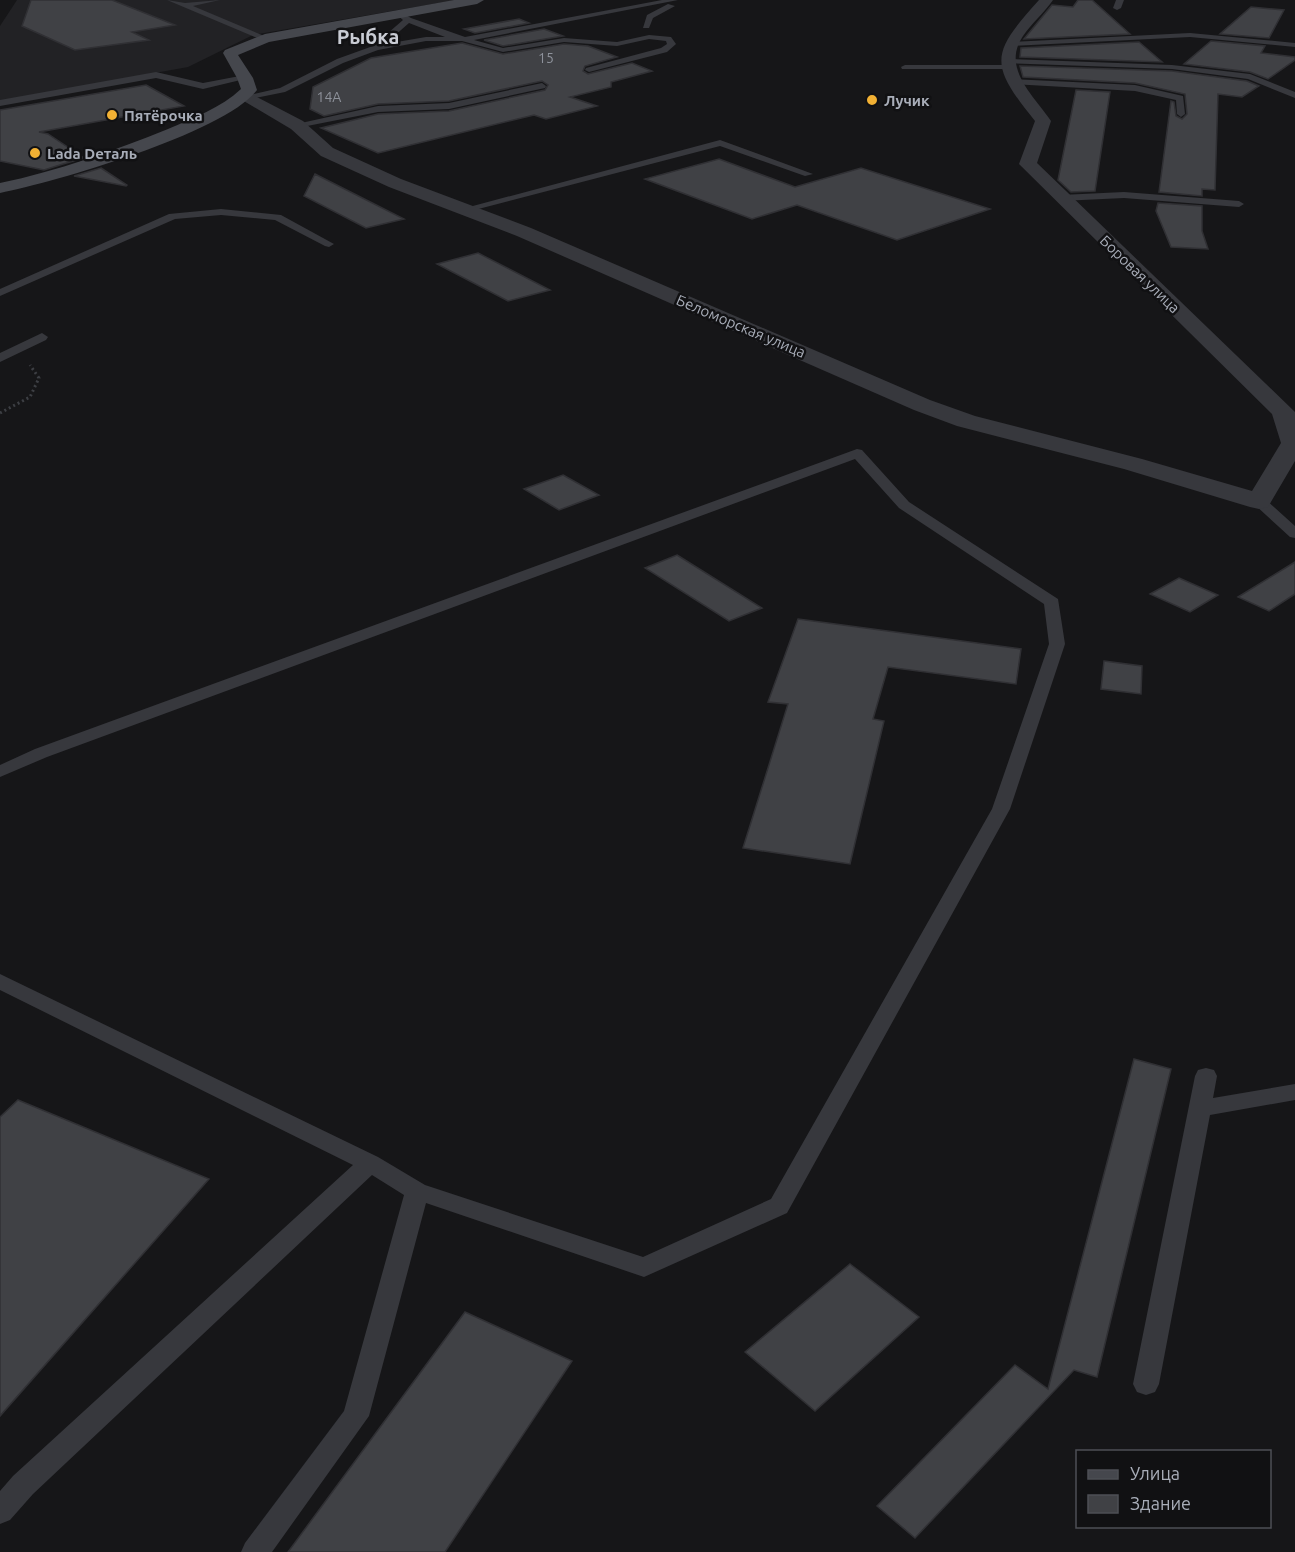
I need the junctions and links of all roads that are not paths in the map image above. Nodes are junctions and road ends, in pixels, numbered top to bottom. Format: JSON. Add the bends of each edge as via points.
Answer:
{"nodes":[{"id":1,"x":171,"y":0,"type":"edge"},
{"id":2,"x":216,"y":0,"type":"edge"},
{"id":3,"x":477,"y":0,"type":"edge"},
{"id":4,"x":676,"y":0,"type":"edge"},
{"id":5,"x":1046,"y":0,"type":"edge"},
{"id":6,"x":1120,"y":0,"type":"edge"},
{"id":7,"x":186,"y":5,"type":"junction"},
{"id":8,"x":1117,"y":8,"type":"dead end"},
{"id":9,"x":403,"y":17,"type":"junction"},
{"id":10,"x":646,"y":26,"type":"dead end"},
{"id":11,"x":265,"y":38,"type":"junction"},
{"id":12,"x":465,"y":39,"type":"junction"},
{"id":13,"x":1295,"y":45,"type":"edge"},
{"id":14,"x":376,"y":48,"type":"junction"},
{"id":15,"x":1010,"y":63,"type":"junction"},
{"id":16,"x":905,"y":67,"type":"dead end"},
{"id":17,"x":589,"y":70,"type":"dead end"},
{"id":18,"x":542,"y":86,"type":"dead end"},
{"id":19,"x":245,"y":88,"type":"junction"},
{"id":20,"x":1295,"y":94,"type":"edge"},
{"id":21,"x":0,"y":103,"type":"edge"},
{"id":22,"x":1181,"y":114,"type":"dead end"},
{"id":23,"x":297,"y":125,"type":"junction"},
{"id":24,"x":808,"y":174,"type":"dead end"},
{"id":25,"x":0,"y":188,"type":"edge"},
{"id":26,"x":1061,"y":198,"type":"junction"},
{"id":27,"x":1239,"y":204,"type":"dead end"},
{"id":28,"x":463,"y":210,"type":"junction"},
{"id":29,"x":329,"y":244,"type":"dead end"},
{"id":30,"x":0,"y":293,"type":"edge"},
{"id":31,"x":42,"y":337,"type":"dead end"},
{"id":32,"x":0,"y":358,"type":"edge"},
{"id":33,"x":1259,"y":501,"type":"junction"},
{"id":34,"x":1295,"y":534,"type":"edge"},
{"id":35,"x":0,"y":772,"type":"edge"},
{"id":36,"x":0,"y":981,"type":"edge"},
{"id":37,"x":1206,"y":1076,"type":"dead end"},
{"id":38,"x":1295,"y":1092,"type":"edge"},
{"id":39,"x":1199,"y":1109,"type":"junction"},
{"id":40,"x":370,"y":1163,"type":"junction"},
{"id":41,"x":417,"y":1191,"type":"junction"},
{"id":42,"x":1146,"y":1384,"type":"dead end"},
{"id":43,"x":0,"y":1511,"type":"edge"},
{"id":44,"x":255,"y":1552,"type":"edge"}],
"edges":[{"from":1,"to":7,"type":"lane"},
{"from":2,"to":7,"type":"lane"},
{"from":3,"to":9,"type":"main road"},
{"from":4,"to":10,"type":"lane","via":[[677,3],[650,17]]},
{"from":4,"to":12,"type":"lane"},
{"from":5,"to":15,"type":"street"},
{"from":6,"to":8,"type":"lane"},
{"from":7,"to":11,"type":"lane"},
{"from":9,"to":11,"type":"main road"},
{"from":9,"to":12,"type":"lane"},
{"from":9,"to":14,"type":"lane"},
{"from":11,"to":19,"type":"main road","via":[[230,53]]},
{"from":12,"to":14,"type":"lane","via":[[426,39]]},
{"from":12,"to":17,"type":"lane","via":[[503,50],[564,40],[617,44],[649,37],[668,39],[672,44],[664,50]]},
{"from":13,"to":15,"type":"lane","via":[[1190,34]]},
{"from":14,"to":19,"type":"lane","via":[[282,90]]},
{"from":15,"to":16,"type":"lane"},
{"from":15,"to":20,"type":"lane","via":[[1172,67],[1250,77]]},
{"from":15,"to":22,"type":"lane","via":[[1180,98]]},
{"from":15,"to":26,"type":"street","name":"Боровая улица","via":[[1043,121],[1028,164]]},
{"from":18,"to":23,"type":"lane","via":[[449,106],[378,109]]},
{"from":19,"to":21,"type":"lane","via":[[203,86],[156,75]]},
{"from":19,"to":23,"type":"street","name":"Беломорская улица"},
{"from":19,"to":25,"type":"main road","via":[[213,115],[105,159]]},
{"from":23,"to":28,"type":"street","name":"Беломорская улица","via":[[327,152]]},
{"from":24,"to":28,"type":"lane","via":[[720,143]]},
{"from":26,"to":27,"type":"lane","via":[[1124,195]]},
{"from":26,"to":33,"type":"street","name":"Боровая улица","via":[[1283,412],[1293,442]]},
{"from":28,"to":33,"type":"street","name":"Беломорская улица","via":[[524,232],[966,422]]},
{"from":29,"to":30,"type":"lane","via":[[277,217],[221,212],[173,216]]},
{"from":31,"to":32,"type":"lane"},
{"from":33,"to":34,"type":"lane"},
{"from":35,"to":41,"type":"lane","via":[[52,749],[857,453],[904,505],[1052,602],[1057,644],[1001,809],[779,1206],[644,1267]]},
{"from":36,"to":40,"type":"lane"},
{"from":37,"to":39,"type":"lane"},
{"from":38,"to":39,"type":"lane"},
{"from":39,"to":42,"type":"lane"},
{"from":40,"to":41,"type":"lane"},
{"from":40,"to":43,"type":"lane"},
{"from":41,"to":44,"type":"lane","via":[[356,1416]]}]}
